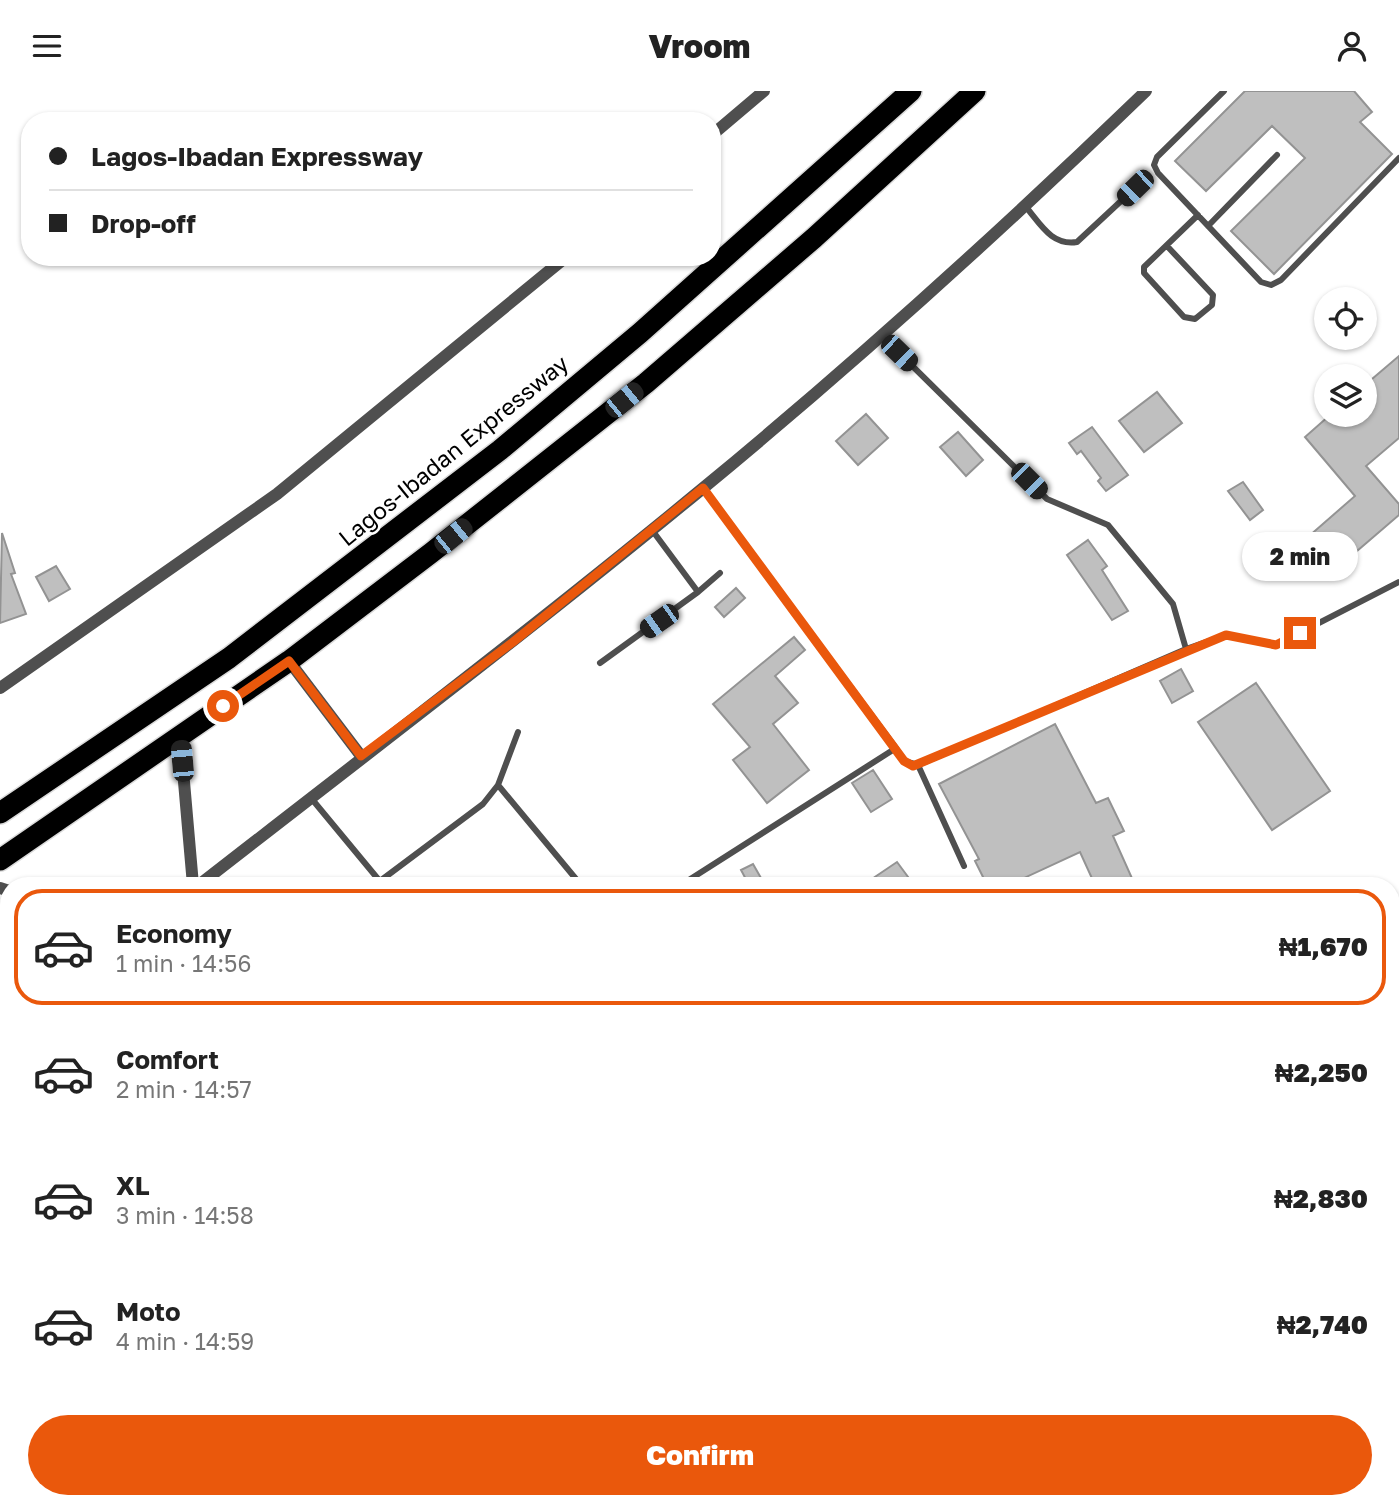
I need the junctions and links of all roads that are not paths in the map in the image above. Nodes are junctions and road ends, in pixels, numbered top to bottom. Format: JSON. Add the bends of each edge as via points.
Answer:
{"nodes":[{"id":1,"x":764,"y":91,"type":"edge"},
{"id":2,"x":911,"y":91,"type":"edge"},
{"id":3,"x":975,"y":91,"type":"edge"},
{"id":4,"x":1146,"y":91,"type":"edge"},
{"id":5,"x":1224,"y":91,"type":"edge"},
{"id":6,"x":721,"y":127,"type":"edge"},
{"id":7,"x":1277,"y":155,"type":"dead end"},
{"id":8,"x":1399,"y":158,"type":"edge"},
{"id":9,"x":1135,"y":188,"type":"dead end"},
{"id":10,"x":1026,"y":207,"type":"junction"},
{"id":11,"x":1198,"y":215,"type":"junction"},
{"id":12,"x":1208,"y":226,"type":"junction"},
{"id":13,"x":1167,"y":246,"type":"junction"},
{"id":14,"x":721,"y":261,"type":"edge"},
{"id":15,"x":555,"y":266,"type":"edge"},
{"id":16,"x":715,"y":266,"type":"edge"},
{"id":17,"x":881,"y":335,"type":"junction"},
{"id":18,"x":703,"y":488,"type":"junction"},
{"id":19,"x":652,"y":530,"type":"junction"},
{"id":20,"x":720,"y":573,"type":"dead end"},
{"id":21,"x":1399,"y":582,"type":"edge"},
{"id":22,"x":698,"y":593,"type":"junction"},
{"id":23,"x":1186,"y":649,"type":"junction"},
{"id":24,"x":289,"y":661,"type":"junction"},
{"id":25,"x":600,"y":663,"type":"dead end"},
{"id":26,"x":0,"y":688,"type":"edge"},
{"id":27,"x":518,"y":732,"type":"dead end"},
{"id":28,"x":180,"y":736,"type":"junction"},
{"id":29,"x":896,"y":748,"type":"junction"},
{"id":30,"x":361,"y":756,"type":"junction"},
{"id":31,"x":918,"y":765,"type":"junction"},
{"id":32,"x":498,"y":785,"type":"junction"},
{"id":33,"x":311,"y":798,"type":"junction"},
{"id":34,"x":7,"y":809,"type":"edge"},
{"id":35,"x":31,"y":838,"type":"junction"},
{"id":36,"x":0,"y":860,"type":"edge"},
{"id":37,"x":964,"y":866,"type":"dead end"},
{"id":38,"x":199,"y":877,"type":"edge"},
{"id":39,"x":210,"y":877,"type":"edge"},
{"id":40,"x":376,"y":877,"type":"edge"},
{"id":41,"x":389,"y":877,"type":"edge"},
{"id":42,"x":574,"y":877,"type":"edge"},
{"id":43,"x":694,"y":877,"type":"edge"}],
"edges":[{"from":1,"to":6,"type":"street"},
{"from":2,"to":14,"type":"highway","name":"Lagos-Ibadan Expressway"},
{"from":3,"to":24,"type":"highway","via":[[646,383]]},
{"from":4,"to":10,"type":"street"},
{"from":5,"to":11,"type":"lane","via":[[1154,165]]},
{"from":7,"to":12,"type":"lane"},
{"from":8,"to":12,"type":"lane","via":[[1271,285],[1261,282]]},
{"from":9,"to":10,"type":"lane","via":[[1077,242],[1067,244],[1052,238]]},
{"from":10,"to":17,"type":"street"},
{"from":11,"to":12,"type":"lane"},
{"from":11,"to":13,"type":"lane"},
{"from":13,"to":13,"type":"lane","via":[[1144,267],[1144,273],[1184,317],[1195,319],[1212,305],[1213,295]]},
{"from":15,"to":26,"type":"street","via":[[277,494]]},
{"from":16,"to":34,"type":"highway","name":"Lagos-Ibadan Expressway","via":[[500,450],[229,658]]},
{"from":17,"to":18,"type":"street"},
{"from":17,"to":23,"type":"lane","via":[[1047,499],[1108,525],[1173,604]]},
{"from":18,"to":19,"type":"street"},
{"from":18,"to":29,"type":"lane"},
{"from":19,"to":22,"type":"lane"},
{"from":19,"to":30,"type":"street"},
{"from":20,"to":22,"type":"lane"},
{"from":21,"to":23,"type":"lane","via":[[1276,645],[1226,635]]},
{"from":22,"to":25,"type":"lane"},
{"from":23,"to":31,"type":"lane"},
{"from":24,"to":28,"type":"highway"},
{"from":24,"to":30,"type":"street"},
{"from":27,"to":32,"type":"lane"},
{"from":28,"to":35,"type":"highway"},
{"from":28,"to":38,"type":"street"},
{"from":29,"to":31,"type":"lane","via":[[904,761]]},
{"from":29,"to":43,"type":"lane"},
{"from":30,"to":33,"type":"street"},
{"from":31,"to":37,"type":"lane"},
{"from":32,"to":41,"type":"lane","via":[[483,804]]},
{"from":32,"to":42,"type":"lane"},
{"from":33,"to":39,"type":"street"},
{"from":33,"to":40,"type":"lane"},
{"from":34,"to":35,"type":"highway"},
{"from":35,"to":36,"type":"highway"}]}
